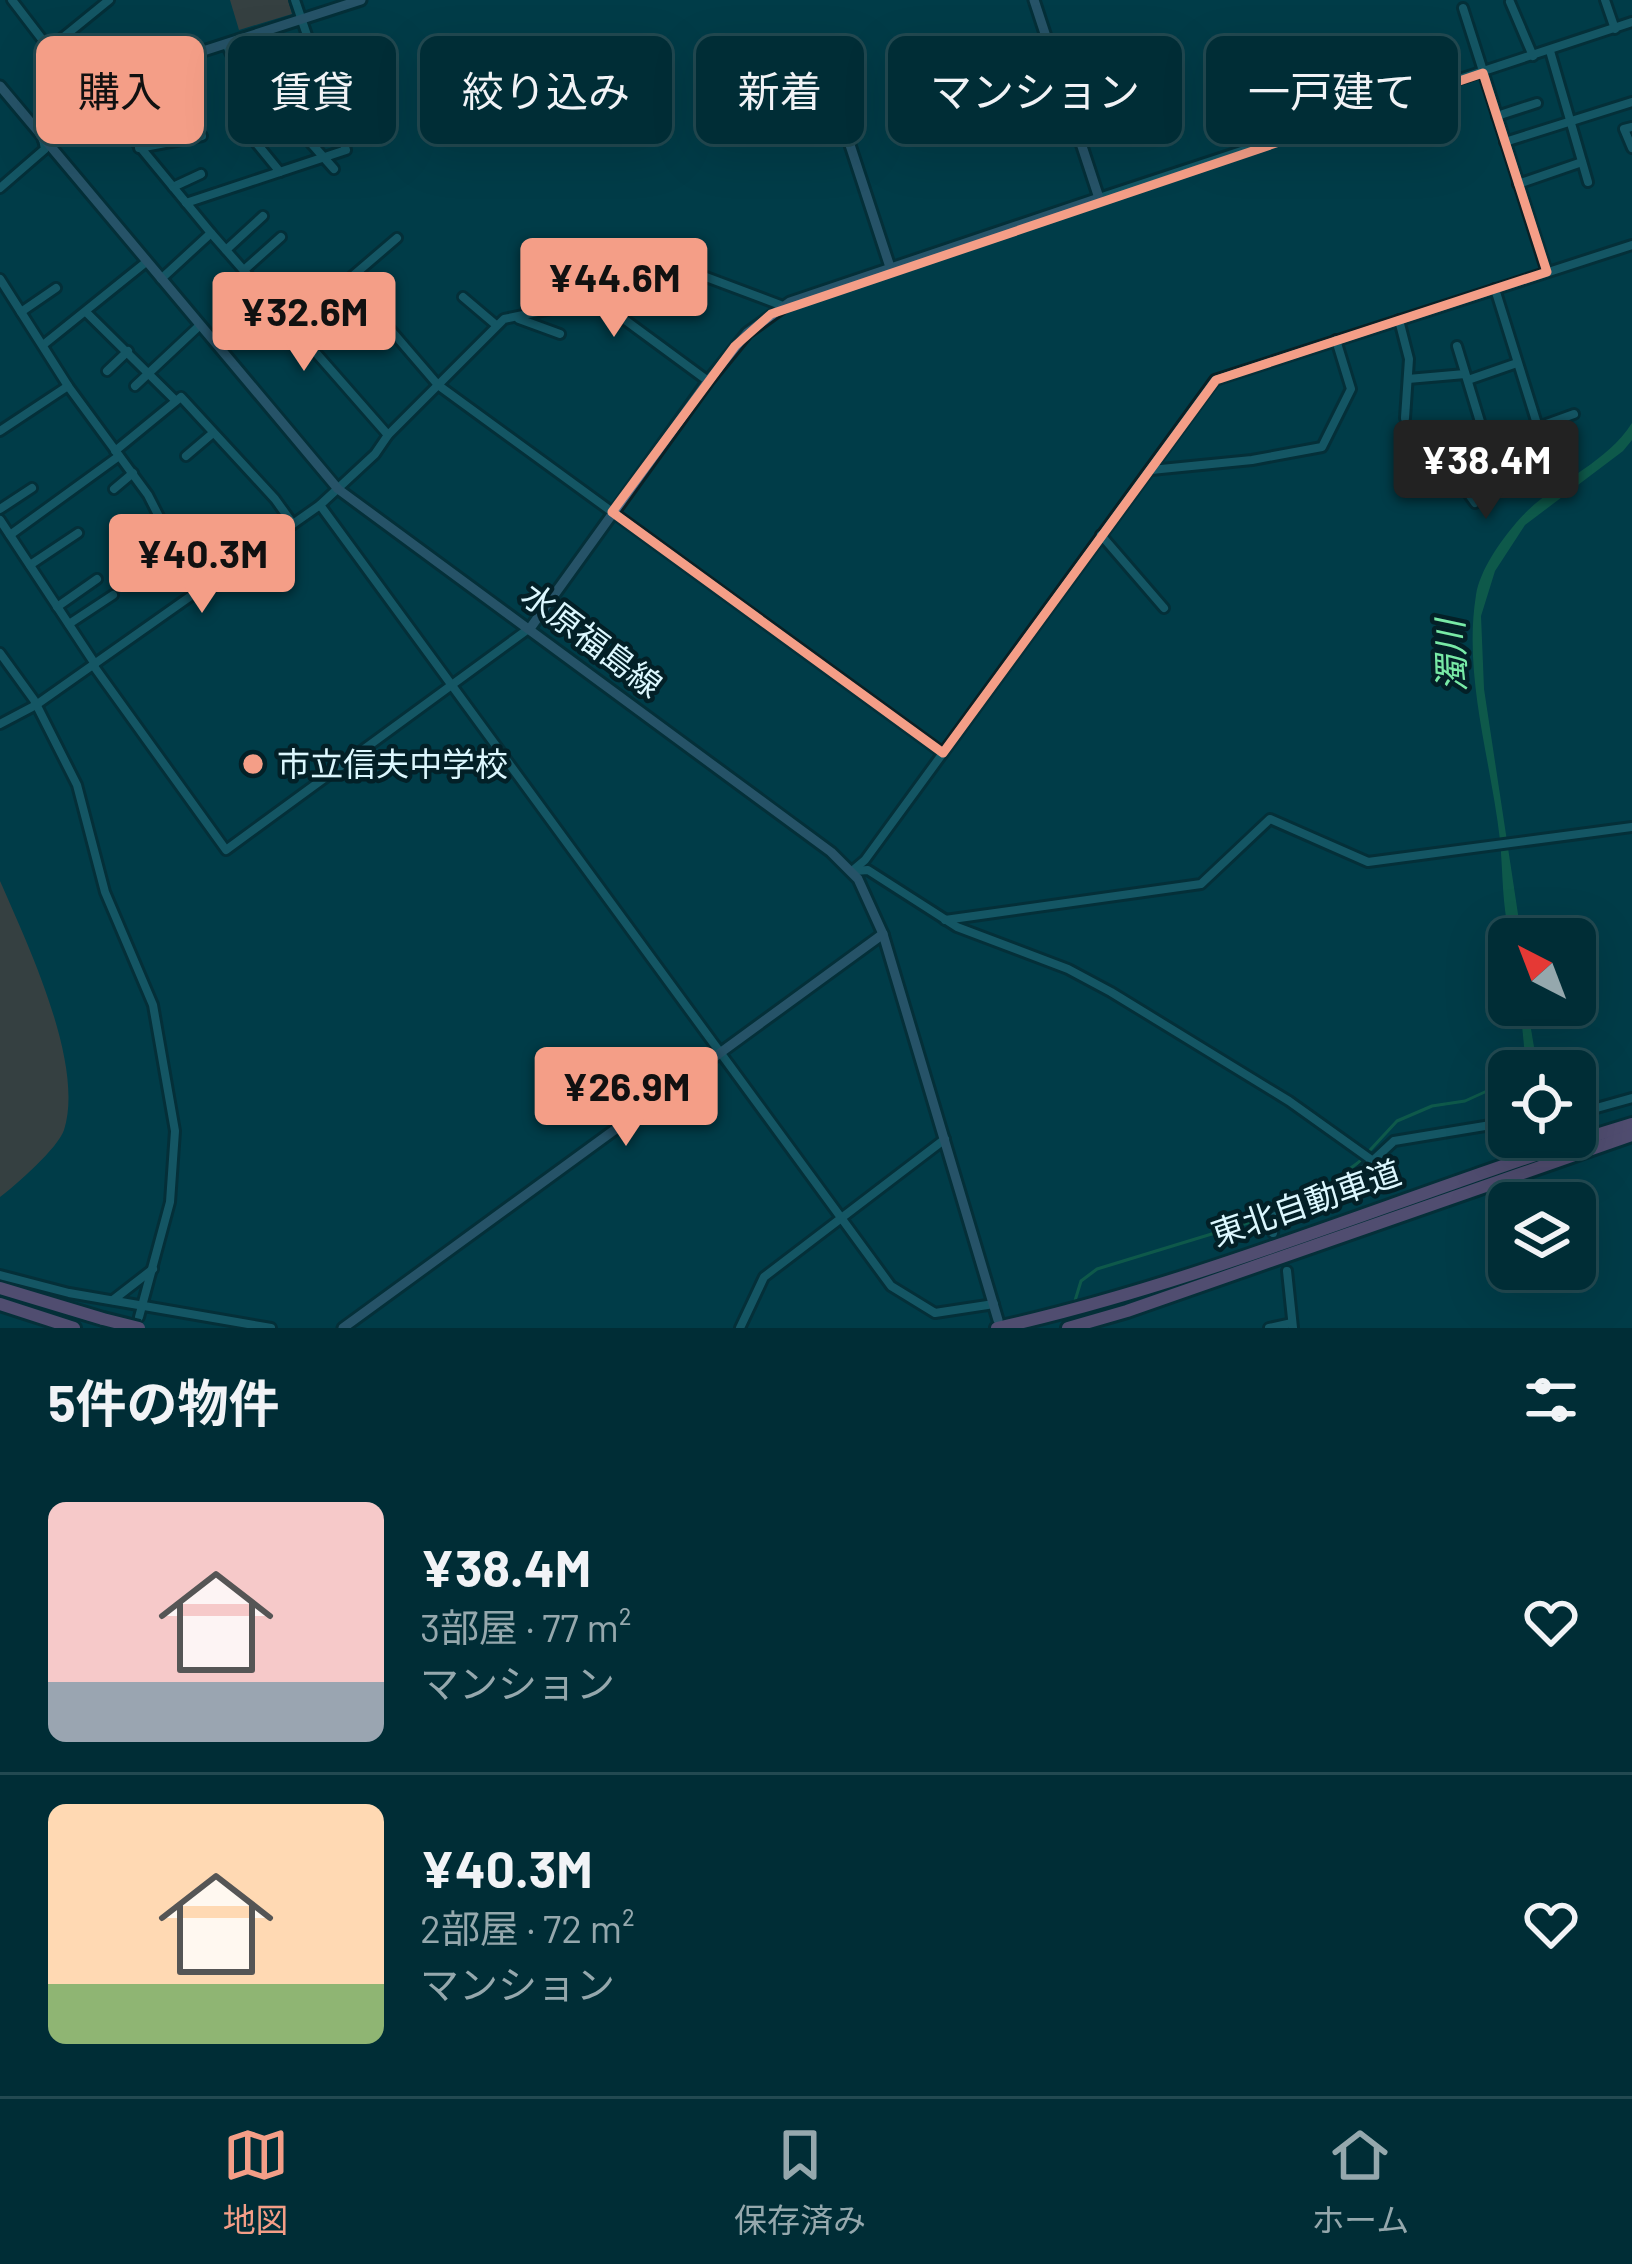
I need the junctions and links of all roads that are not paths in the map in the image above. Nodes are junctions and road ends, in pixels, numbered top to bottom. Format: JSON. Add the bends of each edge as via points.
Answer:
{"nodes":[{"id":1,"x":12,"y":0,"type":"edge"},
{"id":2,"x":109,"y":0,"type":"edge"},
{"id":3,"x":296,"y":0,"type":"edge"},
{"id":4,"x":361,"y":0,"type":"edge"},
{"id":5,"x":1034,"y":0,"type":"edge"},
{"id":6,"x":1605,"y":0,"type":"edge"},
{"id":7,"x":1510,"y":2,"type":"edge"},
{"id":8,"x":1463,"y":8,"type":"dead end"},
{"id":9,"x":302,"y":19,"type":"junction"},
{"id":10,"x":1632,"y":22,"type":"edge"},
{"id":11,"x":1615,"y":29,"type":"junction"},
{"id":12,"x":258,"y":33,"type":"junction"},
{"id":13,"x":36,"y":36,"type":"edge"},
{"id":14,"x":65,"y":36,"type":"edge"},
{"id":15,"x":259,"y":36,"type":"edge"},
{"id":16,"x":226,"y":44,"type":"junction"},
{"id":17,"x":228,"y":48,"type":"edge"},
{"id":18,"x":204,"y":51,"type":"edge"},
{"id":19,"x":1550,"y":51,"type":"junction"},
{"id":20,"x":1533,"y":56,"type":"junction"},
{"id":21,"x":1483,"y":73,"type":"junction"},
{"id":22,"x":0,"y":86,"type":"edge"},
{"id":23,"x":1632,"y":102,"type":"edge"},
{"id":24,"x":1537,"y":103,"type":"dead end"},
{"id":25,"x":1497,"y":116,"type":"junction"},
{"id":26,"x":1570,"y":121,"type":"junction"},
{"id":27,"x":1632,"y":127,"type":"edge"},
{"id":28,"x":36,"y":130,"type":"edge"},
{"id":29,"x":1505,"y":142,"type":"junction"},
{"id":30,"x":44,"y":144,"type":"edge"},
{"id":31,"x":47,"y":144,"type":"edge"},
{"id":32,"x":135,"y":144,"type":"edge"},
{"id":33,"x":160,"y":144,"type":"edge"},
{"id":34,"x":258,"y":144,"type":"edge"},
{"id":35,"x":312,"y":144,"type":"edge"},
{"id":36,"x":850,"y":144,"type":"edge"},
{"id":37,"x":139,"y":148,"type":"junction"},
{"id":38,"x":1632,"y":148,"type":"edge"},
{"id":39,"x":323,"y":157,"type":"junction"},
{"id":40,"x":1582,"y":163,"type":"junction"},
{"id":41,"x":334,"y":169,"type":"dead end"},
{"id":42,"x":280,"y":172,"type":"junction"},
{"id":43,"x":201,"y":174,"type":"dead end"},
{"id":44,"x":1588,"y":182,"type":"dead end"},
{"id":45,"x":1518,"y":184,"type":"junction"},
{"id":46,"x":173,"y":187,"type":"junction"},
{"id":47,"x":0,"y":188,"type":"edge"},
{"id":48,"x":1099,"y":199,"type":"junction"},
{"id":49,"x":186,"y":203,"type":"junction"},
{"id":50,"x":263,"y":217,"type":"dead end"},
{"id":51,"x":211,"y":233,"type":"junction"},
{"id":52,"x":281,"y":237,"type":"dead end"},
{"id":53,"x":397,"y":238,"type":"dead end"},
{"id":54,"x":1632,"y":244,"type":"edge"},
{"id":55,"x":226,"y":250,"type":"junction"},
{"id":56,"x":146,"y":263,"type":"junction"},
{"id":57,"x":547,"y":264,"type":"dead end"},
{"id":58,"x":890,"y":267,"type":"junction"},
{"id":59,"x":244,"y":270,"type":"junction"},
{"id":60,"x":1547,"y":272,"type":"junction"},
{"id":61,"x":0,"y":279,"type":"edge"},
{"id":62,"x":347,"y":279,"type":"junction"},
{"id":63,"x":160,"y":280,"type":"junction"},
{"id":64,"x":56,"y":288,"type":"dead end"},
{"id":65,"x":1495,"y":289,"type":"junction"},
{"id":66,"x":10,"y":295,"type":"junction"},
{"id":67,"x":599,"y":296,"type":"junction"},
{"id":68,"x":463,"y":297,"type":"dead end"},
{"id":69,"x":0,"y":301,"type":"edge"},
{"id":70,"x":783,"y":306,"type":"junction"},
{"id":71,"x":21,"y":312,"type":"junction"},
{"id":72,"x":86,"y":312,"type":"junction"},
{"id":73,"x":518,"y":318,"type":"junction"},
{"id":74,"x":1399,"y":320,"type":"junction"},
{"id":75,"x":496,"y":325,"type":"junction"},
{"id":76,"x":199,"y":326,"type":"junction"},
{"id":77,"x":292,"y":328,"type":"junction"},
{"id":78,"x":560,"y":334,"type":"dead end"},
{"id":79,"x":1336,"y":340,"type":"junction"},
{"id":80,"x":43,"y":345,"type":"junction"},
{"id":81,"x":1457,"y":346,"type":"dead end"},
{"id":82,"x":128,"y":351,"type":"junction"},
{"id":83,"x":1518,"y":362,"type":"junction"},
{"id":84,"x":106,"y":371,"type":"dead end"},
{"id":85,"x":150,"y":371,"type":"junction"},
{"id":86,"x":1466,"y":377,"type":"junction"},
{"id":87,"x":1408,"y":379,"type":"junction"},
{"id":88,"x":708,"y":381,"type":"junction"},
{"id":89,"x":438,"y":385,"type":"junction"},
{"id":90,"x":68,"y":386,"type":"junction"},
{"id":91,"x":135,"y":386,"type":"dead end"},
{"id":92,"x":174,"y":399,"type":"junction"},
{"id":93,"x":1574,"y":414,"type":"dead end"},
{"id":94,"x":1405,"y":418,"type":"dead end"},
{"id":95,"x":1538,"y":427,"type":"junction"},
{"id":96,"x":0,"y":431,"type":"edge"},
{"id":97,"x":213,"y":433,"type":"junction"},
{"id":98,"x":388,"y":435,"type":"junction"},
{"id":99,"x":1544,"y":446,"type":"junction"},
{"id":100,"x":117,"y":453,"type":"junction"},
{"id":101,"x":1439,"y":453,"type":"dead end"},
{"id":102,"x":186,"y":456,"type":"dead end"},
{"id":103,"x":1150,"y":470,"type":"junction"},
{"id":104,"x":1552,"y":472,"type":"dead end"},
{"id":105,"x":133,"y":473,"type":"junction"},
{"id":106,"x":1510,"y":475,"type":"junction"},
{"id":107,"x":32,"y":488,"type":"dead end"},
{"id":108,"x":114,"y":488,"type":"dead end"},
{"id":109,"x":338,"y":489,"type":"junction"},
{"id":110,"x":320,"y":505,"type":"junction"},
{"id":111,"x":0,"y":509,"type":"edge"},
{"id":112,"x":612,"y":512,"type":"junction"},
{"id":113,"x":0,"y":520,"type":"edge"},
{"id":114,"x":292,"y":524,"type":"junction"},
{"id":115,"x":78,"y":533,"type":"dead end"},
{"id":116,"x":10,"y":535,"type":"junction"},
{"id":117,"x":1101,"y":535,"type":"junction"},
{"id":118,"x":30,"y":565,"type":"junction"},
{"id":119,"x":97,"y":579,"type":"dead end"},
{"id":120,"x":204,"y":589,"type":"junction"},
{"id":121,"x":112,"y":595,"type":"dead end"},
{"id":122,"x":57,"y":607,"type":"junction"},
{"id":123,"x":1164,"y":608,"type":"dead end"},
{"id":124,"x":69,"y":624,"type":"junction"},
{"id":125,"x":531,"y":627,"type":"junction"},
{"id":126,"x":0,"y":653,"type":"edge"},
{"id":127,"x":94,"y":664,"type":"junction"},
{"id":128,"x":451,"y":686,"type":"junction"},
{"id":129,"x":36,"y":705,"type":"junction"},
{"id":130,"x":0,"y":724,"type":"edge"},
{"id":131,"x":943,"y":753,"type":"junction"},
{"id":132,"x":1632,"y":827,"type":"edge"},
{"id":133,"x":852,"y":871,"type":"junction"},
{"id":134,"x":945,"y":920,"type":"junction"},
{"id":135,"x":883,"y":934,"type":"junction"},
{"id":136,"x":719,"y":1053,"type":"junction"},
{"id":137,"x":1632,"y":1098,"type":"edge"},
{"id":138,"x":1596,"y":1108,"type":"edge"},
{"id":139,"x":1632,"y":1124,"type":"edge"},
{"id":140,"x":1488,"y":1126,"type":"edge"},
{"id":141,"x":1632,"y":1136,"type":"edge"},
{"id":142,"x":1596,"y":1138,"type":"edge"},
{"id":143,"x":945,"y":1139,"type":"junction"},
{"id":144,"x":1596,"y":1144,"type":"edge"},
{"id":145,"x":1536,"y":1158,"type":"edge"},
{"id":146,"x":1544,"y":1158,"type":"edge"},
{"id":147,"x":1373,"y":1161,"type":"junction"},
{"id":148,"x":841,"y":1217,"type":"junction"},
{"id":149,"x":1273,"y":1233,"type":"dead end"},
{"id":150,"x":153,"y":1268,"type":"junction"},
{"id":151,"x":1287,"y":1271,"type":"dead end"},
{"id":152,"x":0,"y":1275,"type":"edge"},
{"id":153,"x":0,"y":1288,"type":"edge"},
{"id":154,"x":111,"y":1301,"type":"junction"},
{"id":155,"x":0,"y":1304,"type":"edge"},
{"id":156,"x":994,"y":1304,"type":"junction"},
{"id":157,"x":143,"y":1306,"type":"junction"},
{"id":158,"x":139,"y":1323,"type":"edge"},
{"id":159,"x":998,"y":1324,"type":"edge"},
{"id":160,"x":1293,"y":1325,"type":"edge"},
{"id":161,"x":1071,"y":1327,"type":"edge"},
{"id":162,"x":74,"y":1328,"type":"edge"},
{"id":163,"x":267,"y":1328,"type":"edge"},
{"id":164,"x":343,"y":1328,"type":"edge"},
{"id":165,"x":740,"y":1328,"type":"edge"},
{"id":166,"x":1269,"y":1328,"type":"edge"}],
"edges":[{"from":1,"to":13,"type":"street"},
{"from":2,"to":14,"type":"street"},
{"from":3,"to":9,"type":"street"},
{"from":4,"to":9,"type":"street"},
{"from":5,"to":48,"type":"street"},
{"from":6,"to":11,"type":"street"},
{"from":7,"to":20,"type":"street"},
{"from":8,"to":21,"type":"street"},
{"from":9,"to":12,"type":"street"},
{"from":9,"to":39,"type":"street","via":[[346,150]]},
{"from":10,"to":11,"type":"street"},
{"from":11,"to":19,"type":"street"},
{"from":12,"to":15,"type":"street"},
{"from":12,"to":16,"type":"street"},
{"from":16,"to":17,"type":"street"},
{"from":16,"to":18,"type":"street"},
{"from":19,"to":20,"type":"street"},
{"from":19,"to":26,"type":"street"},
{"from":20,"to":21,"type":"street"},
{"from":21,"to":25,"type":"street"},
{"from":21,"to":48,"type":"street"},
{"from":22,"to":28,"type":"street","name":"水原福島線"},
{"from":23,"to":26,"type":"street"},
{"from":24,"to":25,"type":"street"},
{"from":25,"to":29,"type":"street"},
{"from":26,"to":29,"type":"street"},
{"from":26,"to":40,"type":"street"},
{"from":27,"to":38,"type":"street","via":[[1624,129]]},
{"from":29,"to":45,"type":"street"},
{"from":30,"to":47,"type":"street"},
{"from":31,"to":56,"type":"street","name":"水原福島線"},
{"from":32,"to":37,"type":"street"},
{"from":33,"to":37,"type":"street"},
{"from":34,"to":42,"type":"street"},
{"from":35,"to":39,"type":"street"},
{"from":36,"to":58,"type":"street"},
{"from":37,"to":46,"type":"street"},
{"from":39,"to":41,"type":"street"},
{"from":39,"to":42,"type":"street"},
{"from":40,"to":44,"type":"street"},
{"from":40,"to":45,"type":"street"},
{"from":42,"to":49,"type":"street"},
{"from":43,"to":46,"type":"street"},
{"from":45,"to":60,"type":"street"},
{"from":46,"to":49,"type":"street"},
{"from":48,"to":58,"type":"street"},
{"from":49,"to":51,"type":"street"},
{"from":50,"to":55,"type":"street"},
{"from":51,"to":55,"type":"street"},
{"from":51,"to":63,"type":"street"},
{"from":52,"to":59,"type":"street"},
{"from":53,"to":62,"type":"street"},
{"from":54,"to":60,"type":"street"},
{"from":55,"to":59,"type":"street"},
{"from":56,"to":63,"type":"street","name":"水原福島線"},
{"from":56,"to":72,"type":"street"},
{"from":57,"to":67,"type":"street","via":[[588,251]]},
{"from":58,"to":70,"type":"street"},
{"from":59,"to":77,"type":"street"},
{"from":60,"to":65,"type":"street"},
{"from":61,"to":66,"type":"street"},
{"from":62,"to":77,"type":"street"},
{"from":62,"to":89,"type":"street"},
{"from":63,"to":76,"type":"street","name":"水原福島線"},
{"from":64,"to":71,"type":"street"},
{"from":65,"to":74,"type":"street"},
{"from":65,"to":83,"type":"street"},
{"from":66,"to":69,"type":"street"},
{"from":66,"to":71,"type":"street"},
{"from":67,"to":70,"type":"street","via":[[706,277]]},
{"from":67,"to":73,"type":"street"},
{"from":67,"to":88,"type":"street"},
{"from":68,"to":75,"type":"street"},
{"from":70,"to":88,"type":"street","via":[[747,333]]},
{"from":71,"to":80,"type":"street"},
{"from":72,"to":80,"type":"street"},
{"from":72,"to":82,"type":"street"},
{"from":73,"to":75,"type":"street"},
{"from":73,"to":78,"type":"street"},
{"from":74,"to":79,"type":"street"},
{"from":74,"to":87,"type":"street"},
{"from":75,"to":89,"type":"street"},
{"from":76,"to":85,"type":"street"},
{"from":76,"to":109,"type":"street","name":"水原福島線"},
{"from":77,"to":98,"type":"street"},
{"from":79,"to":103,"type":"street","via":[[1215,380]]},
{"from":79,"to":103,"type":"street","via":[[1352,389],[1322,447]]},
{"from":80,"to":90,"type":"street"},
{"from":81,"to":86,"type":"street"},
{"from":82,"to":84,"type":"street"},
{"from":82,"to":85,"type":"street"},
{"from":83,"to":86,"type":"street"},
{"from":83,"to":95,"type":"street"},
{"from":85,"to":91,"type":"street"},
{"from":85,"to":92,"type":"street"},
{"from":86,"to":87,"type":"street"},
{"from":86,"to":106,"type":"street"},
{"from":87,"to":94,"type":"street"},
{"from":88,"to":112,"type":"street"},
{"from":89,"to":98,"type":"street"},
{"from":89,"to":112,"type":"street"},
{"from":90,"to":96,"type":"street"},
{"from":90,"to":100,"type":"street"},
{"from":92,"to":97,"type":"street","via":[[181,397]]},
{"from":92,"to":100,"type":"street"},
{"from":93,"to":95,"type":"street"},
{"from":95,"to":99,"type":"street"},
{"from":97,"to":102,"type":"street"},
{"from":97,"to":114,"type":"street"},
{"from":98,"to":109,"type":"street"},
{"from":99,"to":104,"type":"street"},
{"from":99,"to":106,"type":"street"},
{"from":100,"to":105,"type":"street"},
{"from":100,"to":116,"type":"street"},
{"from":101,"to":106,"type":"street","via":[[1475,502]]},
{"from":103,"to":117,"type":"street"},
{"from":105,"to":108,"type":"street"},
{"from":105,"to":120,"type":"street"},
{"from":107,"to":111,"type":"street"},
{"from":109,"to":110,"type":"street"},
{"from":109,"to":125,"type":"street","name":"水原福島線"},
{"from":110,"to":114,"type":"street"},
{"from":110,"to":128,"type":"street"},
{"from":112,"to":125,"type":"street"},
{"from":112,"to":131,"type":"street"},
{"from":113,"to":116,"type":"street"},
{"from":114,"to":120,"type":"street"},
{"from":115,"to":118,"type":"street"},
{"from":116,"to":118,"type":"street"},
{"from":117,"to":123,"type":"street"},
{"from":117,"to":131,"type":"street"},
{"from":118,"to":122,"type":"street"},
{"from":119,"to":122,"type":"street"},
{"from":120,"to":127,"type":"street"},
{"from":121,"to":124,"type":"street"},
{"from":122,"to":124,"type":"street"},
{"from":124,"to":127,"type":"street"},
{"from":125,"to":128,"type":"street"},
{"from":125,"to":133,"type":"street","name":"水原福島線"},
{"from":126,"to":129,"type":"street"},
{"from":127,"to":128,"type":"street","via":[[226,850]]},
{"from":127,"to":129,"type":"street"},
{"from":128,"to":136,"type":"street"},
{"from":129,"to":130,"type":"street"},
{"from":129,"to":150,"type":"street","via":[[77,785],[104,892],[157,1022],[175,1131],[170,1202]]},
{"from":131,"to":133,"type":"street"},
{"from":132,"to":134,"type":"street","via":[[1368,862],[1270,819],[1201,884]]},
{"from":133,"to":134,"type":"street","via":[[868,871]]},
{"from":133,"to":135,"type":"street","name":"水原福島線"},
{"from":134,"to":147,"type":"street","via":[[1111,992]]},
{"from":135,"to":136,"type":"street"},
{"from":135,"to":143,"type":"street","name":"水原福島線"},
{"from":136,"to":148,"type":"street"},
{"from":136,"to":164,"type":"street"},
{"from":137,"to":138,"type":"street"},
{"from":139,"to":142,"type":"highway","name":"東北自動車道"},
{"from":140,"to":147,"type":"street","via":[[1394,1142]]},
{"from":141,"to":144,"type":"highway","name":"東北自動車道"},
{"from":143,"to":148,"type":"street"},
{"from":143,"to":156,"type":"street","name":"水原福島線"},
{"from":145,"to":159,"type":"highway","name":"東北自動車道","via":[[1218,1263]]},
{"from":146,"to":161,"type":"highway","name":"東北自動車道"},
{"from":147,"to":149,"type":"street","via":[[1338,1193],[1275,1216]]},
{"from":148,"to":156,"type":"street","via":[[891,1286],[935,1313]]},
{"from":148,"to":165,"type":"street","via":[[764,1277]]},
{"from":150,"to":154,"type":"street"},
{"from":150,"to":157,"type":"street"},
{"from":151,"to":160,"type":"street"},
{"from":152,"to":154,"type":"street"},
{"from":153,"to":158,"type":"highway","bridge":true},
{"from":154,"to":157,"type":"street"},
{"from":155,"to":162,"type":"highway"},
{"from":156,"to":159,"type":"street","name":"水原福島線"},
{"from":157,"to":158,"type":"street"},
{"from":157,"to":163,"type":"street"},
{"from":160,"to":166,"type":"street"}]}
